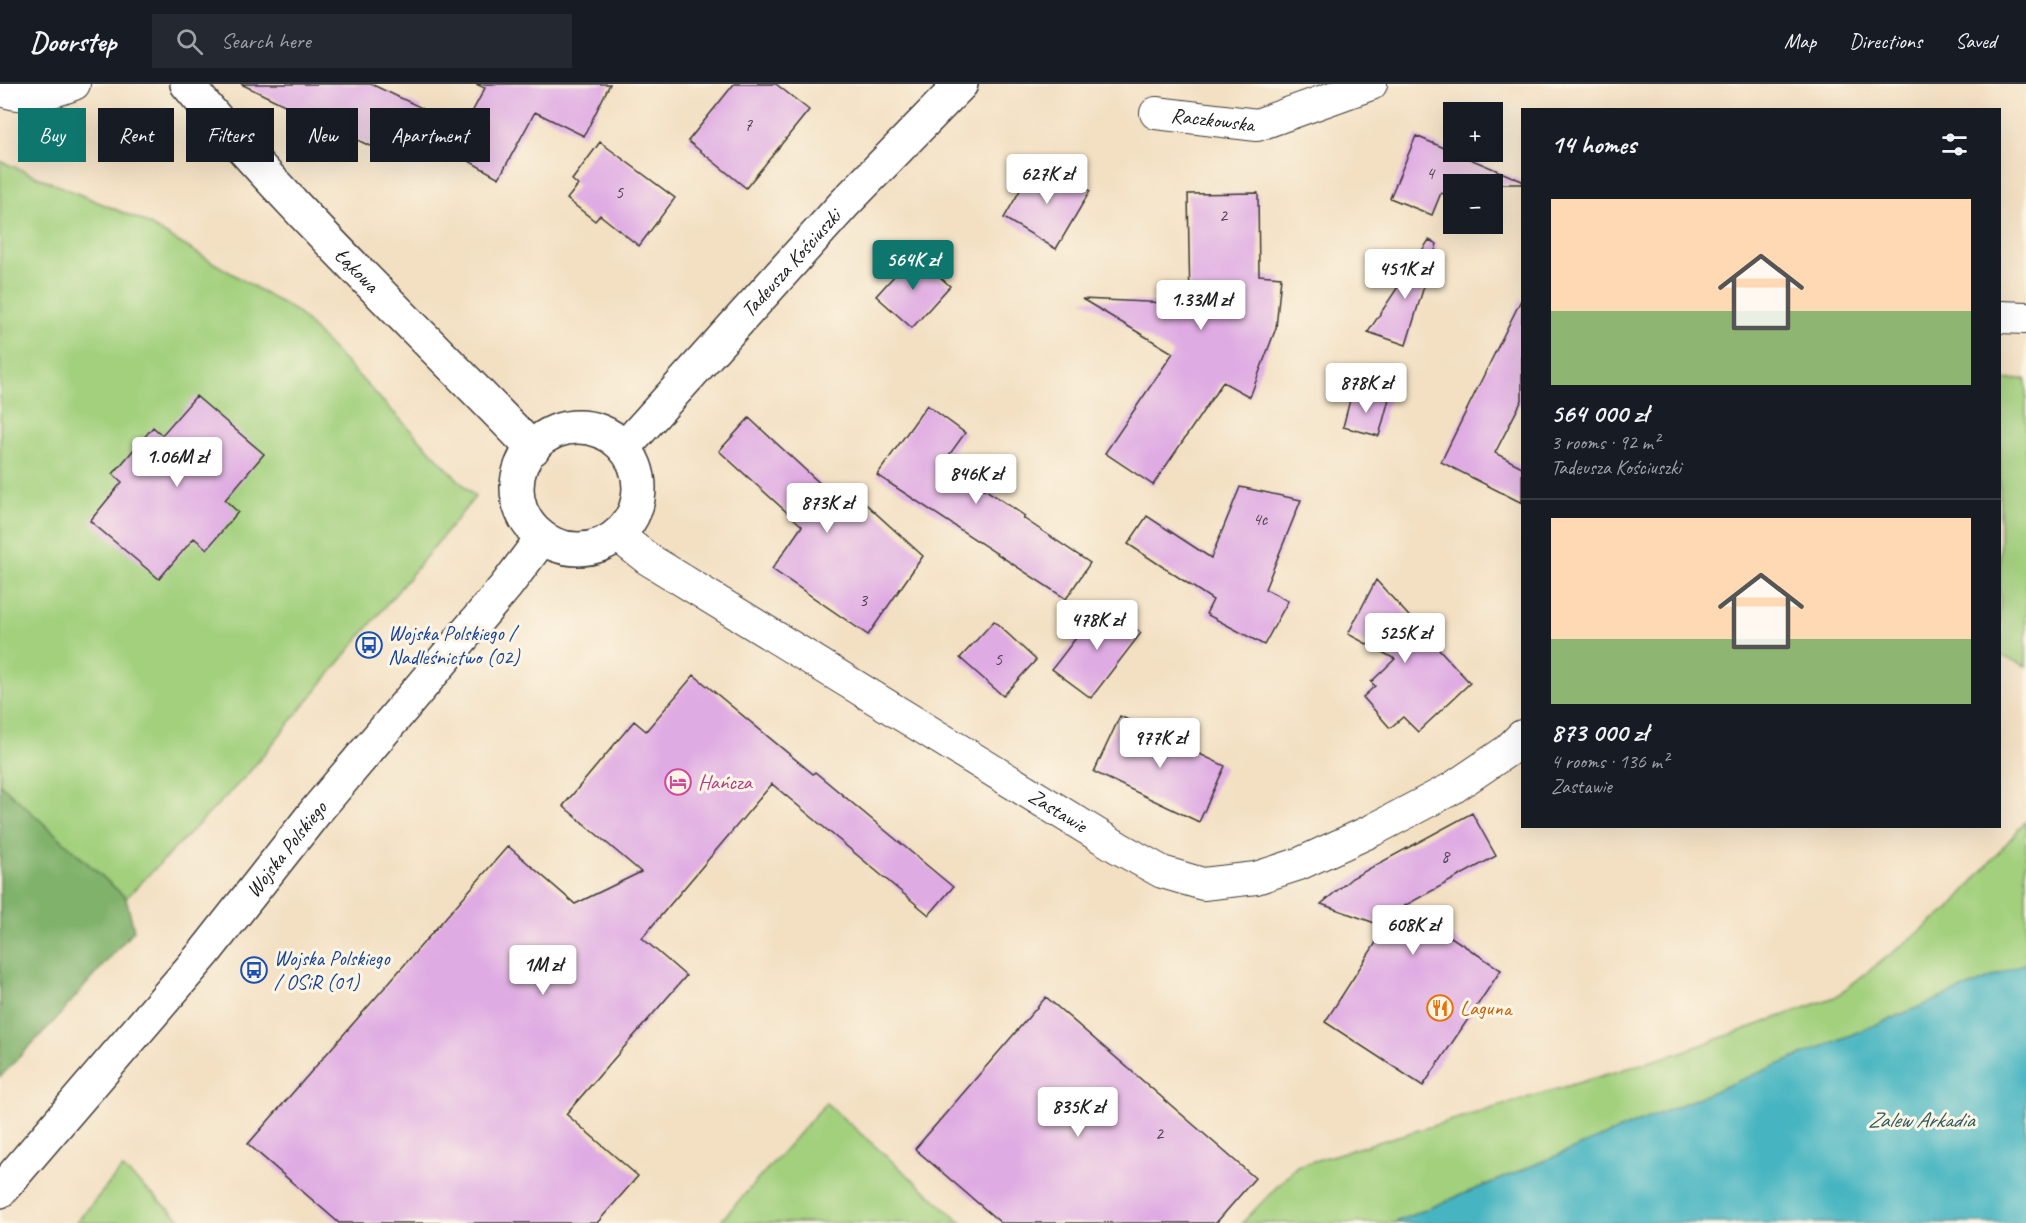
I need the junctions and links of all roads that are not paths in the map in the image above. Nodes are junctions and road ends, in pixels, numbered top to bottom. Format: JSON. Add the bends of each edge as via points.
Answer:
{"nodes":[{"id":1,"x":74,"y":84,"type":"edge"},
{"id":2,"x":187,"y":84,"type":"edge"},
{"id":3,"x":931,"y":84,"type":"edge"},
{"id":4,"x":961,"y":84,"type":"edge"},
{"id":5,"x":1371,"y":84,"type":"edge"},
{"id":6,"x":0,"y":90,"type":"edge"},
{"id":7,"x":1156,"y":113,"type":"dead end"},
{"id":8,"x":845,"y":203,"type":"junction"},
{"id":9,"x":2001,"y":317,"type":"edge"},
{"id":10,"x":2026,"y":318,"type":"edge"},
{"id":11,"x":624,"y":448,"type":"junction"},
{"id":12,"x":532,"y":449,"type":"junction"},
{"id":13,"x":617,"y":535,"type":"junction"},
{"id":14,"x":542,"y":538,"type":"junction"},
{"id":15,"x":1521,"y":737,"type":"edge"},
{"id":16,"x":0,"y":1191,"type":"edge"}],
"edges":[{"from":1,"to":6,"type":"street","via":[[26,96]]},
{"from":2,"to":12,"type":"street","name":"Łąkowa","via":[[341,253]]},
{"from":3,"to":8,"type":"street"},
{"from":4,"to":8,"type":"street","name":"Tadeusza Kościuszki"},
{"from":5,"to":7,"type":"street","name":"Raczkowska","via":[[1257,125]]},
{"from":8,"to":11,"type":"street","name":"Tadeusza Kościuszki"},
{"from":9,"to":10,"type":"street"},
{"from":11,"to":12,"type":"street","via":[[591,428],[572,427],[554,432]]},
{"from":11,"to":13,"type":"street","via":[[639,482],[638,502],[631,520]]},
{"from":12,"to":14,"type":"street","via":[[518,479],[518,500],[526,519]]},
{"from":13,"to":14,"type":"street","via":[[599,545],[579,549],[558,546]]},
{"from":13,"to":15,"type":"street","name":"Zastawie","via":[[648,560],[1119,849],[1162,872],[1203,884],[1256,878],[1299,864],[1373,831],[1451,789]]},
{"from":14,"to":16,"type":"street","name":"Wojska Polskiego","via":[[205,952]]}]}
